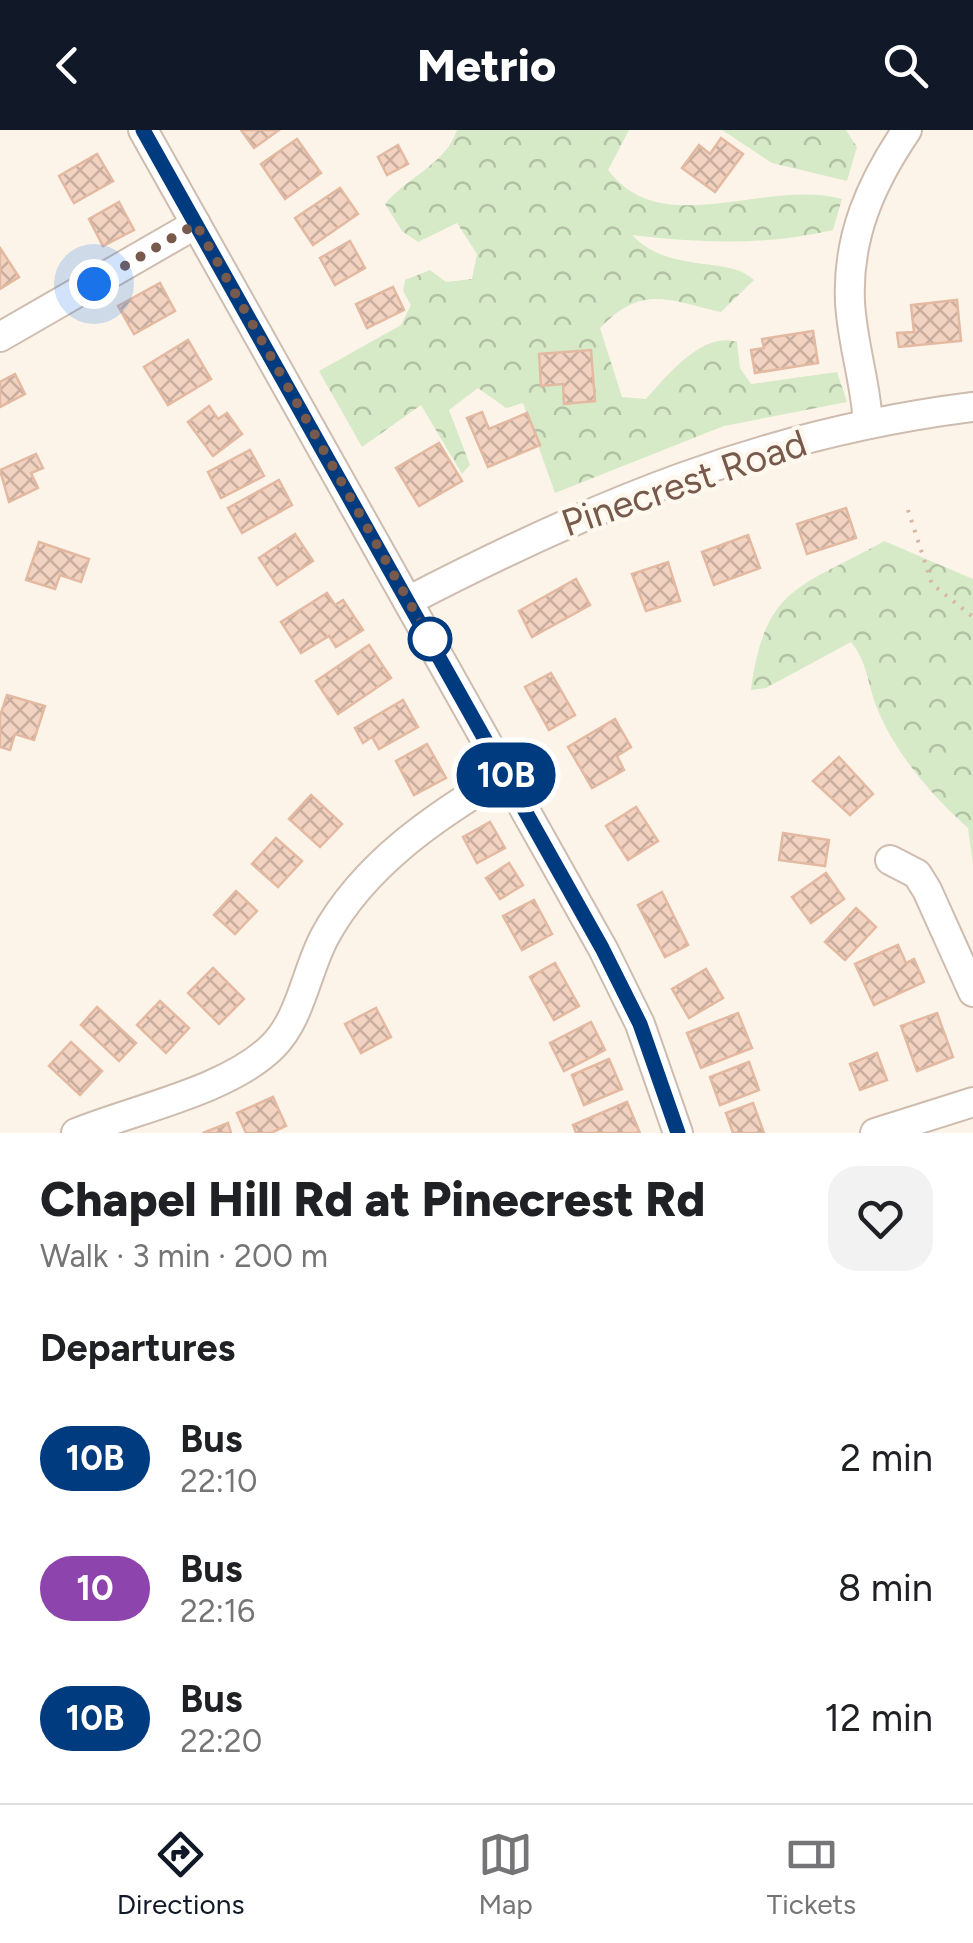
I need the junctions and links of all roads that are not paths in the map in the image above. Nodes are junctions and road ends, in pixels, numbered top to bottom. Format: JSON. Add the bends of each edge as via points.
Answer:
{"nodes":[{"id":1,"x":143,"y":130,"type":"edge"},
{"id":2,"x":907,"y":130,"type":"edge"},
{"id":3,"x":196,"y":224,"type":"junction"},
{"id":4,"x":0,"y":337,"type":"edge"},
{"id":5,"x":973,"y":407,"type":"edge"},
{"id":6,"x":868,"y":424,"type":"junction"},
{"id":7,"x":408,"y":601,"type":"junction"},
{"id":8,"x":506,"y":774,"type":"junction"},
{"id":9,"x":890,"y":860,"type":"dead end"},
{"id":10,"x":973,"y":992,"type":"edge"},
{"id":11,"x":973,"y":1102,"type":"edge"},
{"id":12,"x":76,"y":1133,"type":"edge"},
{"id":13,"x":678,"y":1133,"type":"edge"},
{"id":14,"x":875,"y":1133,"type":"edge"}],
"edges":[{"from":1,"to":3,"type":"street"},
{"from":2,"to":6,"type":"street","via":[[871,189],[851,264],[850,304]]},
{"from":3,"to":4,"type":"street"},
{"from":3,"to":7,"type":"street"},
{"from":5,"to":6,"type":"street","name":"Pinecrest Road"},
{"from":6,"to":7,"type":"street","name":"Pinecrest Road","via":[[761,449],[658,484]]},
{"from":7,"to":8,"type":"street"},
{"from":8,"to":12,"type":"street","via":[[415,835],[345,904],[270,1050],[200,1087]]},
{"from":8,"to":13,"type":"street","via":[[640,1024]]},
{"from":9,"to":10,"type":"street","via":[[917,874]]},
{"from":11,"to":14,"type":"street"}]}
